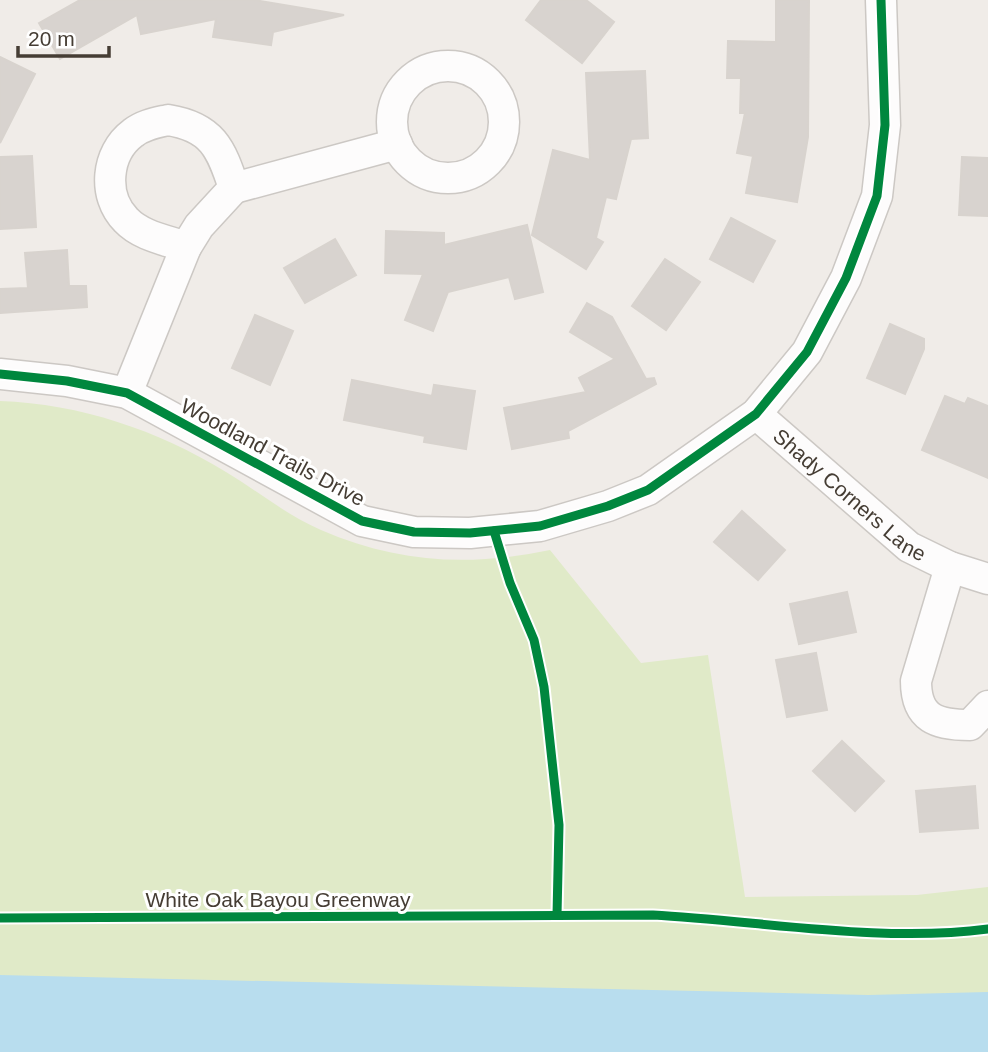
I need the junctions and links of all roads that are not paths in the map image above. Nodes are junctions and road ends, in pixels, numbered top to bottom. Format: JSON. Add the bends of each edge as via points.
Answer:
{"nodes":[{"id":1,"x":881,"y":0,"type":"edge"},
{"id":2,"x":397,"y":144,"type":"dead end"},
{"id":3,"x":234,"y":188,"type":"junction"},
{"id":4,"x":186,"y":247,"type":"junction"},
{"id":5,"x":0,"y":374,"type":"edge"},
{"id":6,"x":127,"y":393,"type":"junction"},
{"id":7,"x":756,"y":414,"type":"junction"},
{"id":8,"x":950,"y":567,"type":"junction"},
{"id":9,"x":988,"y":579,"type":"edge"},
{"id":10,"x":988,"y":706,"type":"edge"}],
"edges":[{"from":1,"to":7,"type":"street","name":"Woodland Trails Drive","via":[[885,125],[877,196],[846,278],[807,352]]},
{"from":2,"to":3,"type":"street"},
{"from":3,"to":4,"type":"street"},
{"from":3,"to":4,"type":"street","via":[[218,147],[188,123],[168,120],[149,124],[132,133],[119,148],[111,166],[110,185],[120,212],[142,232]]},
{"from":4,"to":6,"type":"street"},
{"from":5,"to":6,"type":"street","name":"Woodland Trails Drive"},
{"from":6,"to":7,"type":"street","name":"Woodland Trails Drive","via":[[362,521],[414,532],[470,534],[540,526],[649,490]]},
{"from":7,"to":8,"type":"street","name":"Shady Corners Lane","via":[[909,547]]},
{"from":8,"to":9,"type":"street","name":"Shady Corners Lane"},
{"from":8,"to":10,"type":"street","name":"Shady Corners Lane","via":[[916,681],[916,696],[926,714],[946,725],[970,725]]}]}
